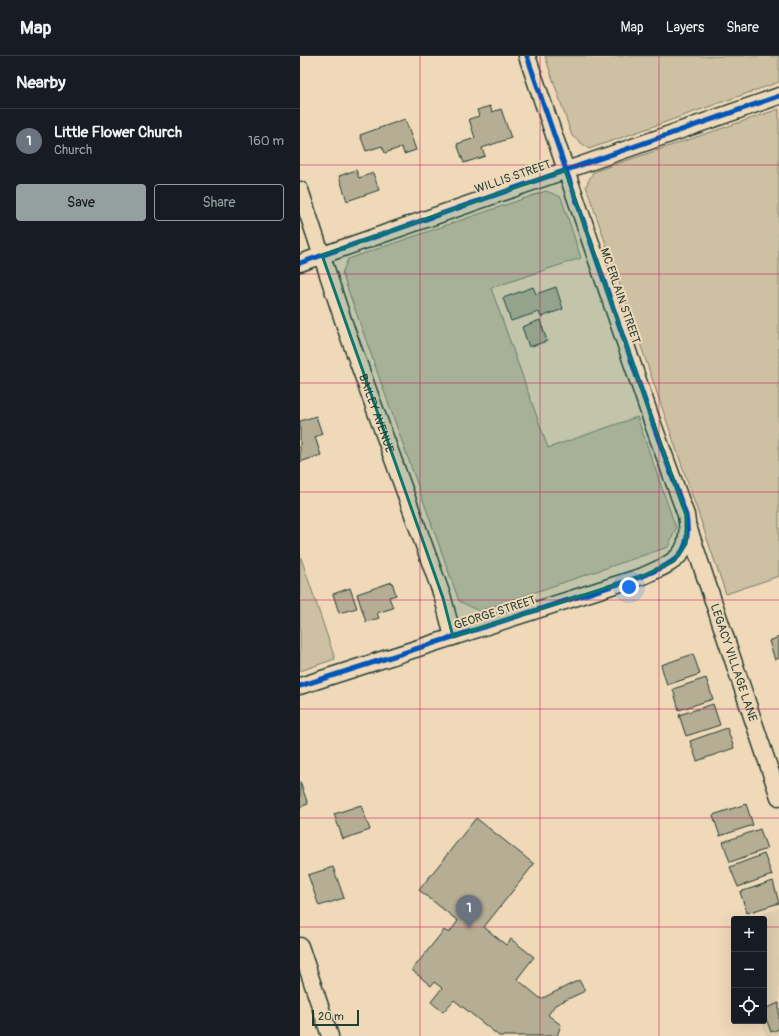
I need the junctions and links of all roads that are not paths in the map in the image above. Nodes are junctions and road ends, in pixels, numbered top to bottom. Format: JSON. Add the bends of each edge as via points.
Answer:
{"nodes":[{"id":1,"x":527,"y":56,"type":"edge"},
{"id":2,"x":779,"y":96,"type":"edge"},
{"id":3,"x":565,"y":170,"type":"junction"},
{"id":4,"x":300,"y":190,"type":"edge"},
{"id":5,"x":322,"y":255,"type":"junction"},
{"id":6,"x":300,"y":263,"type":"edge"},
{"id":7,"x":687,"y":536,"type":"junction"},
{"id":8,"x":453,"y":637,"type":"junction"},
{"id":9,"x":300,"y":686,"type":"edge"},
{"id":10,"x":779,"y":797,"type":"edge"},
{"id":11,"x":300,"y":946,"type":"edge"},
{"id":12,"x":330,"y":1036,"type":"edge"}],
"edges":[{"from":1,"to":3,"type":"street","name":"MC ERLAIN STREET"},
{"from":2,"to":3,"type":"street","name":"WILLIS STREET"},
{"from":3,"to":5,"type":"street","name":"WILLIS STREET"},
{"from":3,"to":7,"type":"street","name":"MC ERLAIN STREET","via":[[686,515]]},
{"from":4,"to":5,"type":"street","name":"BAILEY AVENUE"},
{"from":5,"to":6,"type":"street","name":"WILLIS STREET"},
{"from":5,"to":8,"type":"street","name":"BAILEY AVENUE","via":[[440,591]]},
{"from":7,"to":8,"type":"street","name":"GEORGE STREET","via":[[681,554],[674,561],[642,576]]},
{"from":7,"to":10,"type":"street","name":"LEGACY VILLAGE LANE"},
{"from":8,"to":9,"type":"street","name":"GEORGE STREET"},
{"from":11,"to":12,"type":"street"}]}
